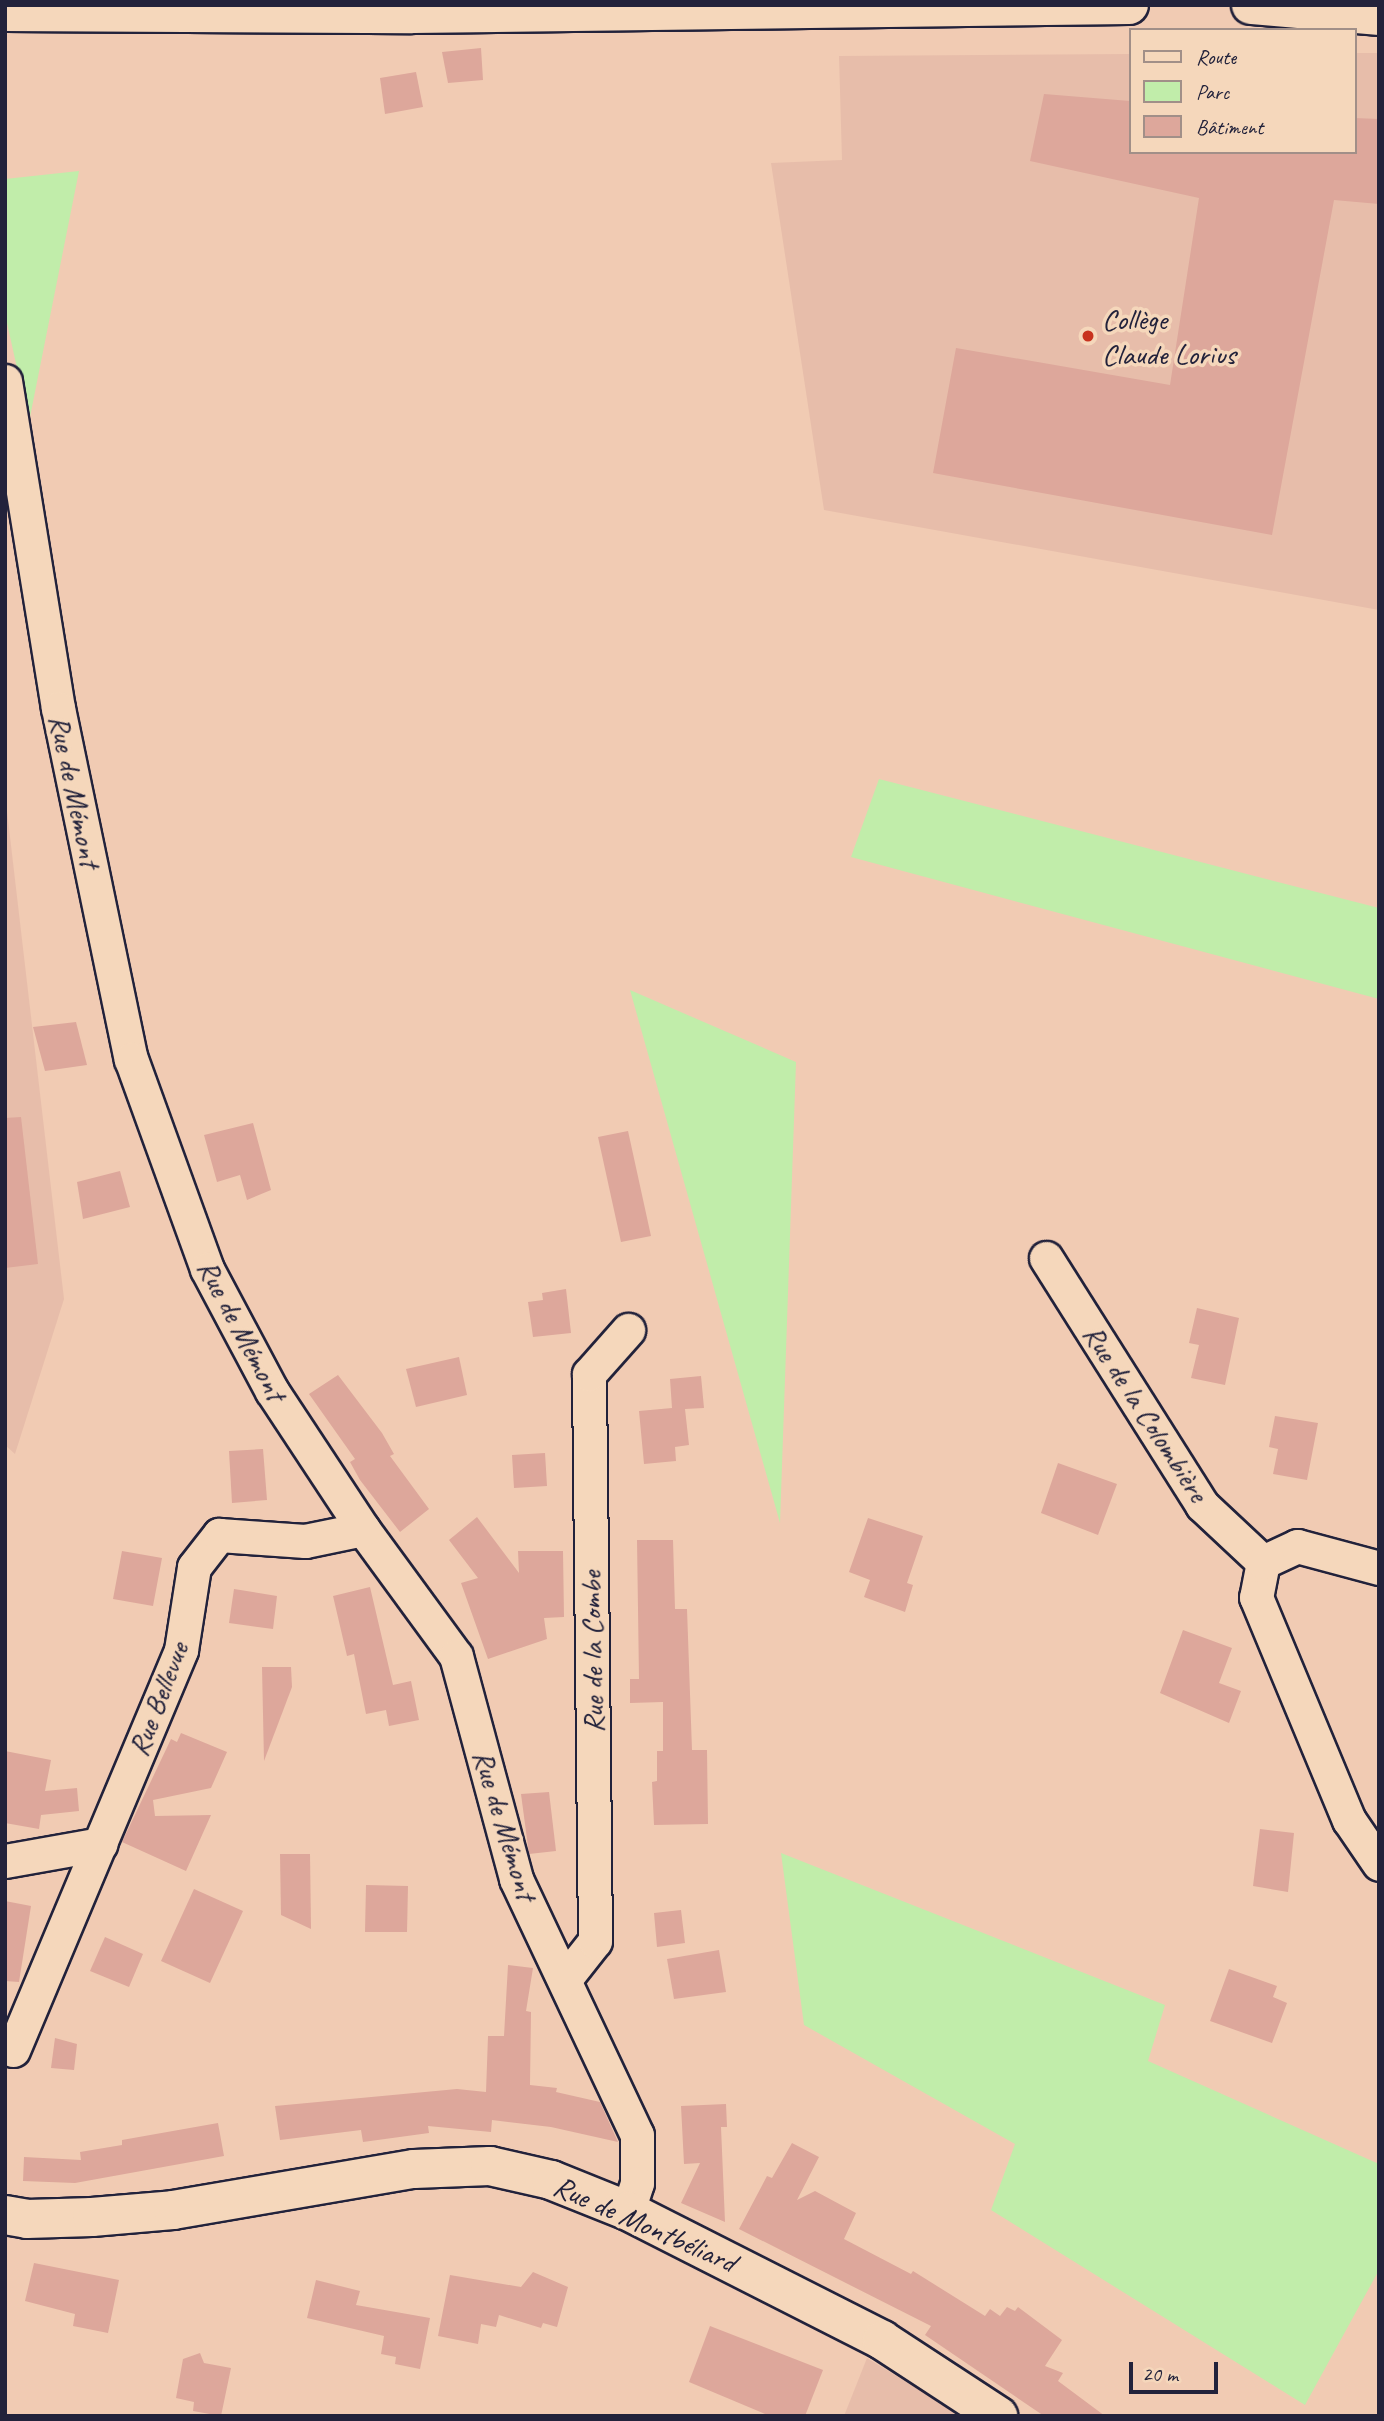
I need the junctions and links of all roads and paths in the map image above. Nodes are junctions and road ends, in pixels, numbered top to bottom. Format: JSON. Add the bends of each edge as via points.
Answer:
{"nodes":[{"id":1,"x":1129,"y":5,"type":"edge"},
{"id":2,"x":1251,"y":5,"type":"edge"},
{"id":3,"x":5,"y":12,"type":"edge"},
{"id":4,"x":1379,"y":16,"type":"edge"},
{"id":5,"x":5,"y":381,"type":"edge"},
{"id":6,"x":1046,"y":1258,"type":"dead end"},
{"id":7,"x":628,"y":1330,"type":"dead end"},
{"id":8,"x":363,"y":1529,"type":"junction"},
{"id":9,"x":1262,"y":1562,"type":"junction"},
{"id":10,"x":1379,"y":1568,"type":"edge"},
{"id":11,"x":100,"y":1844,"type":"junction"},
{"id":12,"x":5,"y":1861,"type":"edge"},
{"id":13,"x":1379,"y":1864,"type":"edge"},
{"id":14,"x":565,"y":1979,"type":"junction"},
{"id":15,"x":13,"y":2050,"type":"dead end"},
{"id":16,"x":628,"y":2211,"type":"junction"},
{"id":17,"x":5,"y":2215,"type":"edge"},
{"id":18,"x":998,"y":2416,"type":"edge"}],
"edges":[{"from":1,"to":3,"type":"street"},
{"from":2,"to":4,"type":"street"},
{"from":5,"to":8,"type":"street","name":"Rue de Mémont","via":[[58,708],[131,1059],[207,1269],[272,1391]]},
{"from":6,"to":9,"type":"street","name":"Rue de la Colombière","via":[[1202,1505]]},
{"from":7,"to":14,"type":"street","name":"Rue de la Combe","via":[[589,1374],[596,1941]]},
{"from":8,"to":11,"type":"street","name":"Rue Bellevue","via":[[305,1541],[219,1535],[194,1567],[181,1650]]},
{"from":8,"to":14,"type":"street","name":"Rue de Mémont","via":[[456,1656],[516,1879]]},
{"from":9,"to":10,"type":"street","via":[[1297,1546]]},
{"from":9,"to":13,"type":"street","via":[[1256,1597],[1349,1821]]},
{"from":11,"to":12,"type":"street"},
{"from":11,"to":15,"type":"street","name":"Rue Bellevue"},
{"from":14,"to":16,"type":"street","name":"Rue de Mémont","via":[[638,2135],[637,2183]]},
{"from":16,"to":17,"type":"street","name":"Rue de Montbéliard","via":[[551,2180],[490,2166],[414,2169],[173,2210],[27,2219]]},
{"from":16,"to":18,"type":"street","name":"Rue de Montbéliard","via":[[882,2340]]}]}
